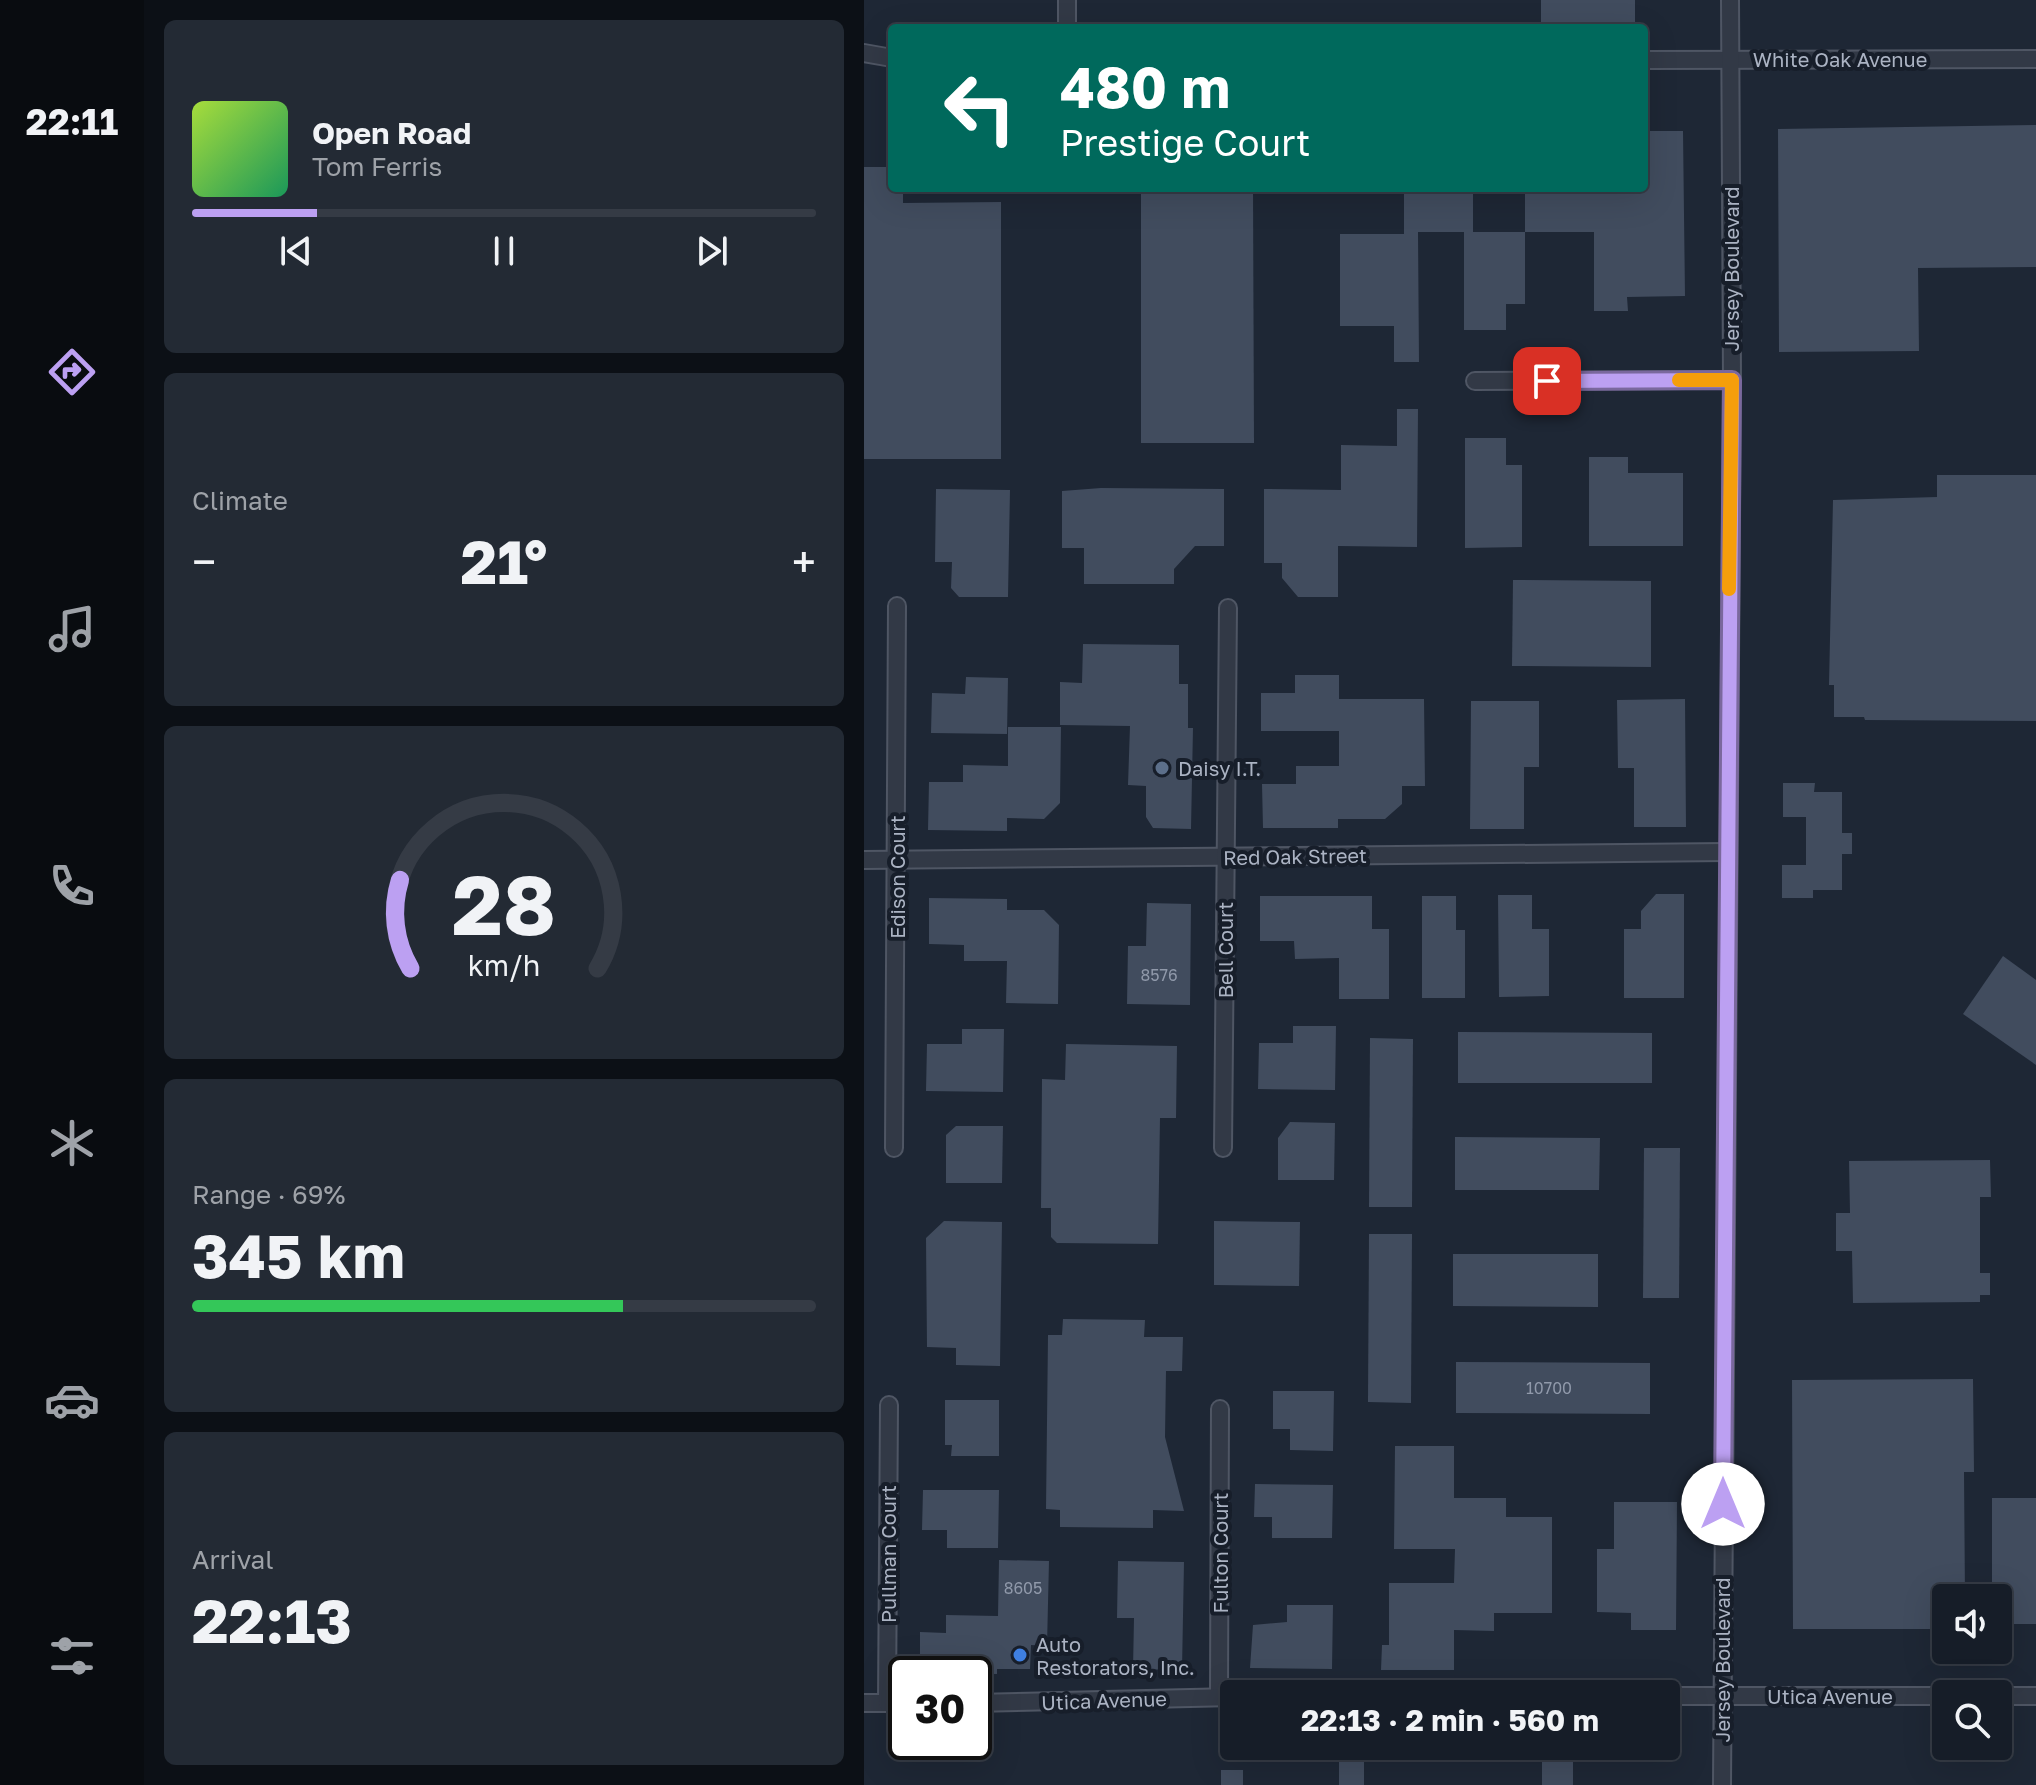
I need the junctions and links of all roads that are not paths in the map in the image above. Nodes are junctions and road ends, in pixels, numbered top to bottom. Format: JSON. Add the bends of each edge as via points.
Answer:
{"nodes":[{"id":1,"x":1067,"y":0,"type":"edge"},
{"id":2,"x":1730,"y":0,"type":"edge"},
{"id":3,"x":1067,"y":24,"type":"edge"},
{"id":4,"x":864,"y":53,"type":"edge"},
{"id":5,"x":888,"y":57,"type":"edge"},
{"id":6,"x":2036,"y":59,"type":"edge"},
{"id":7,"x":1648,"y":60,"type":"edge"},
{"id":8,"x":1730,"y":60,"type":"junction"},
{"id":9,"x":1732,"y":380,"type":"junction"},
{"id":10,"x":1475,"y":381,"type":"dead end"},
{"id":11,"x":897,"y":606,"type":"dead end"},
{"id":12,"x":1228,"y":608,"type":"dead end"},
{"id":13,"x":1727,"y":852,"type":"junction"},
{"id":14,"x":1225,"y":857,"type":"junction"},
{"id":15,"x":898,"y":859,"type":"junction"},
{"id":16,"x":864,"y":860,"type":"edge"},
{"id":17,"x":894,"y":1148,"type":"dead end"},
{"id":18,"x":1223,"y":1148,"type":"dead end"},
{"id":19,"x":889,"y":1405,"type":"dead end"},
{"id":20,"x":1220,"y":1409,"type":"dead end"},
{"id":21,"x":1226,"y":1680,"type":"edge"},
{"id":22,"x":1680,"y":1696,"type":"edge"},
{"id":23,"x":1722,"y":1696,"type":"junction"},
{"id":24,"x":1932,"y":1696,"type":"edge"},
{"id":25,"x":2012,"y":1696,"type":"edge"},
{"id":26,"x":2036,"y":1696,"type":"edge"},
{"id":27,"x":1220,"y":1697,"type":"edge"},
{"id":28,"x":864,"y":1703,"type":"edge"},
{"id":29,"x":887,"y":1703,"type":"joint"},
{"id":30,"x":992,"y":1703,"type":"edge"},
{"id":31,"x":1722,"y":1785,"type":"edge"}],
"edges":[{"from":1,"to":3,"type":"street"},
{"from":2,"to":8,"type":"street","name":"Jersey Boulevard"},
{"from":4,"to":5,"type":"street"},
{"from":6,"to":8,"type":"street","name":"White Oak Avenue"},
{"from":7,"to":8,"type":"street","name":"White Oak Avenue"},
{"from":8,"to":9,"type":"street","name":"Jersey Boulevard"},
{"from":9,"to":10,"type":"street"},
{"from":9,"to":13,"type":"street","name":"Jersey Boulevard"},
{"from":11,"to":15,"type":"street","name":"Edison Court"},
{"from":12,"to":14,"type":"street","name":"Bell Court"},
{"from":13,"to":14,"type":"street","name":"Red Oak Street"},
{"from":13,"to":23,"type":"street","name":"Jersey Boulevard"},
{"from":14,"to":15,"type":"street","name":"Red Oak Street"},
{"from":14,"to":18,"type":"street","name":"Bell Court"},
{"from":15,"to":16,"type":"street","name":"Red Oak Street"},
{"from":15,"to":17,"type":"street","name":"Edison Court"},
{"from":19,"to":29,"type":"street","name":"Pullman Court"},
{"from":20,"to":21,"type":"street","name":"Fulton Court"},
{"from":22,"to":23,"type":"street","name":"Utica Avenue"},
{"from":23,"to":24,"type":"street","name":"Utica Avenue"},
{"from":23,"to":31,"type":"street","name":"Jersey Boulevard"},
{"from":25,"to":26,"type":"street"},
{"from":27,"to":30,"type":"street","name":"Utica Avenue"},
{"from":28,"to":29,"type":"street"}]}
